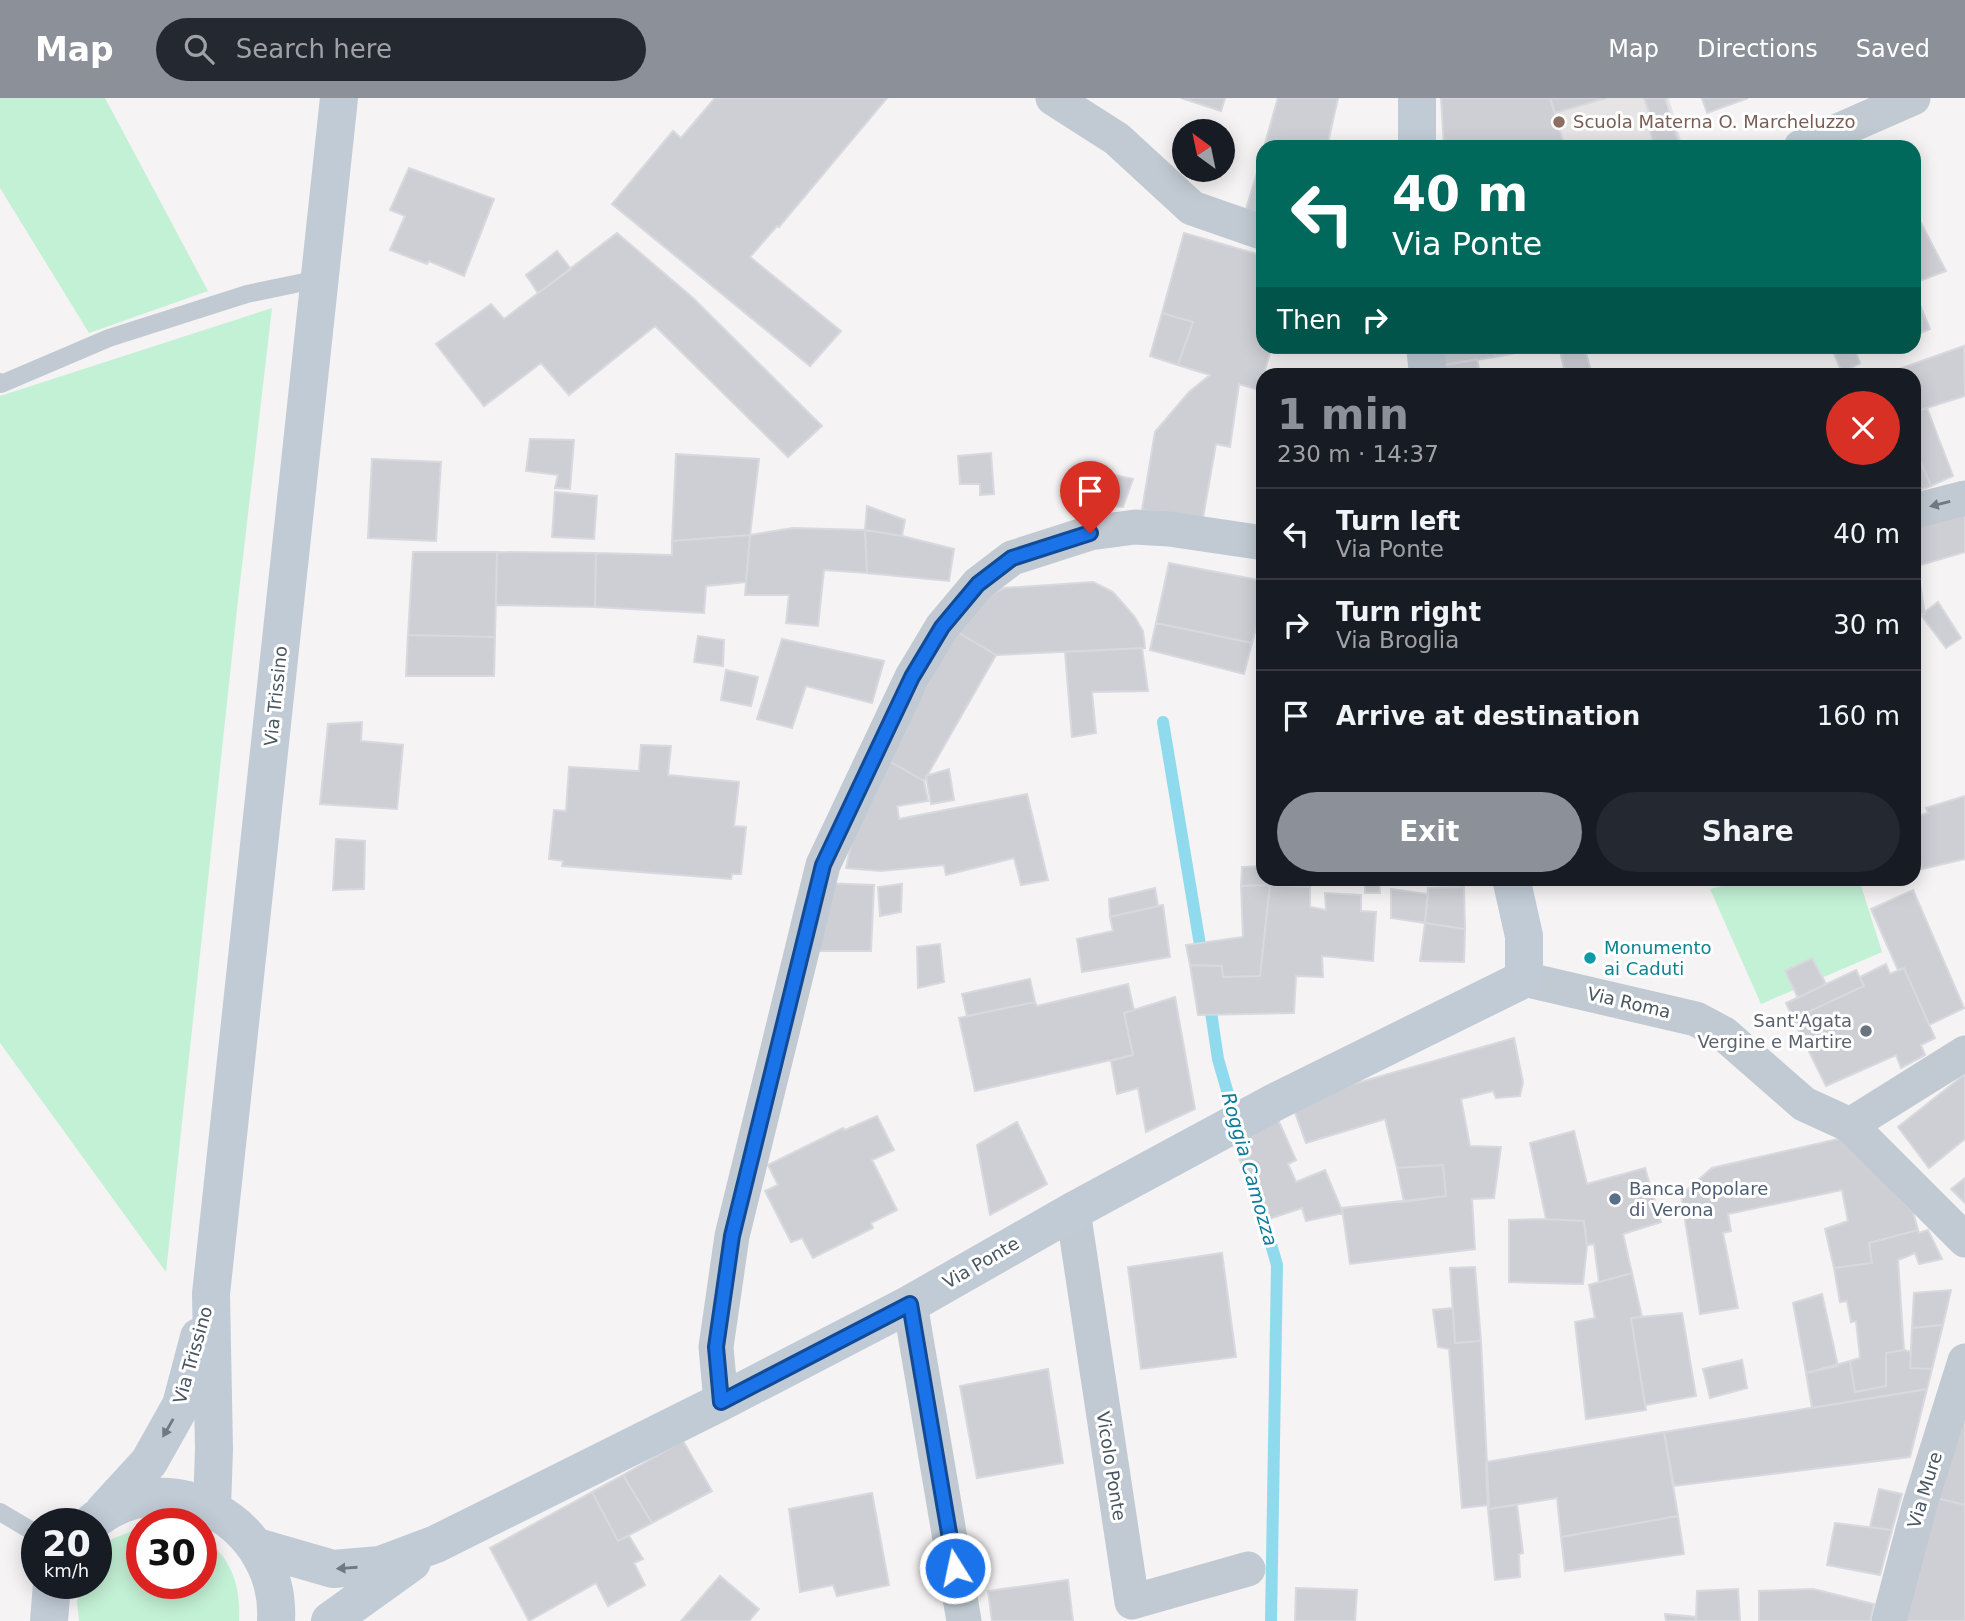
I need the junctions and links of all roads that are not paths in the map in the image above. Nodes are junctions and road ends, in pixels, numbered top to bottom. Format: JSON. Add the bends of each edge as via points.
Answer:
{"nodes":[{"id":1,"x":338,"y":98,"type":"edge"},
{"id":2,"x":1053,"y":98,"type":"edge"},
{"id":3,"x":1417,"y":98,"type":"edge"},
{"id":4,"x":1913,"y":98,"type":"edge"},
{"id":5,"x":1417,"y":140,"type":"edge"},
{"id":6,"x":1817,"y":140,"type":"edge"},
{"id":7,"x":1256,"y":230,"type":"edge"},
{"id":8,"x":319,"y":279,"type":"junction"},
{"id":9,"x":0,"y":382,"type":"edge"},
{"id":10,"x":1965,"y":498,"type":"edge"},
{"id":11,"x":1921,"y":508,"type":"edge"},
{"id":12,"x":1256,"y":543,"type":"edge"},
{"id":13,"x":1513,"y":886,"type":"edge"},
{"id":14,"x":1524,"y":979,"type":"junction"},
{"id":15,"x":1965,"y":1053,"type":"edge"},
{"id":16,"x":1850,"y":1125,"type":"junction"},
{"id":17,"x":1073,"y":1211,"type":"junction"},
{"id":18,"x":1965,"y":1240,"type":"edge"},
{"id":19,"x":211,"y":1294,"type":"junction"},
{"id":20,"x":910,"y":1304,"type":"junction"},
{"id":21,"x":1965,"y":1361,"type":"edge"},
{"id":22,"x":721,"y":1402,"type":"junction"},
{"id":23,"x":106,"y":1508,"type":"edge"},
{"id":24,"x":212,"y":1508,"type":"joint"},
{"id":25,"x":112,"y":1511,"type":"edge"},
{"id":26,"x":217,"y":1511,"type":"edge"},
{"id":27,"x":0,"y":1512,"type":"edge"},
{"id":28,"x":21,"y":1524,"type":"edge"},
{"id":29,"x":436,"y":1544,"type":"junction"},
{"id":30,"x":257,"y":1547,"type":"junction"},
{"id":31,"x":1248,"y":1569,"type":"dead end"},
{"id":32,"x":51,"y":1599,"type":"edge"},
{"id":33,"x":49,"y":1621,"type":"edge"},
{"id":34,"x":276,"y":1621,"type":"edge"},
{"id":35,"x":330,"y":1621,"type":"edge"},
{"id":36,"x":964,"y":1621,"type":"edge"},
{"id":37,"x":1889,"y":1621,"type":"edge"}],
"edges":[{"from":1,"to":8,"type":"main road","name":"Via Trissino"},
{"from":2,"to":7,"type":"street","via":[[1117,139],[1192,208]]},
{"from":3,"to":5,"type":"main road"},
{"from":4,"to":6,"type":"street"},
{"from":8,"to":9,"type":"lane","via":[[247,294],[109,338]]},
{"from":8,"to":19,"type":"main road","name":"Via Trissino"},
{"from":10,"to":11,"type":"street","one_way":true},
{"from":12,"to":22,"type":"street","via":[[1135,527],[1090,533],[1012,558],[978,584],[942,627],[912,677],[823,865],[732,1236],[716,1347]]},
{"from":13,"to":14,"type":"main road","via":[[1524,936]]},
{"from":14,"to":16,"type":"street","name":"Via Roma","via":[[1696,1019],[1724,1034],[1804,1104]]},
{"from":14,"to":17,"type":"main road","name":"Via Ponte","via":[[1275,1102]]},
{"from":15,"to":16,"type":"street"},
{"from":16,"to":18,"type":"street","name":"Via Roma"},
{"from":17,"to":20,"type":"main road","name":"Via Ponte"},
{"from":17,"to":31,"type":"street","name":"Vicolo Ponte","via":[[1132,1602]]},
{"from":19,"to":23,"type":"main road","name":"Via Trissino","one_way":true,"via":[[181,1405],[149,1462]]},
{"from":19,"to":24,"type":"main road","name":"Via Trissino"},
{"from":20,"to":22,"type":"main road","name":"Via Ponte"},
{"from":20,"to":36,"type":"street"},
{"from":21,"to":37,"type":"street","name":"Via Mure"},
{"from":22,"to":29,"type":"main road","name":"Via Ponte"},
{"from":24,"to":25,"type":"main road","name":"Via Trissino","via":[[184,1499],[155,1497]]},
{"from":26,"to":30,"type":"main road","name":"Via Trissino"},
{"from":27,"to":28,"type":"lane"},
{"from":29,"to":30,"type":"main road","name":"Via Ponte","one_way":true,"via":[[380,1565],[333,1569]]},
{"from":29,"to":35,"type":"main road","name":"Via Ponte"},
{"from":30,"to":34,"type":"main road","name":"Via Trissino","via":[[270,1574]]},
{"from":32,"to":33,"type":"main road"}]}
